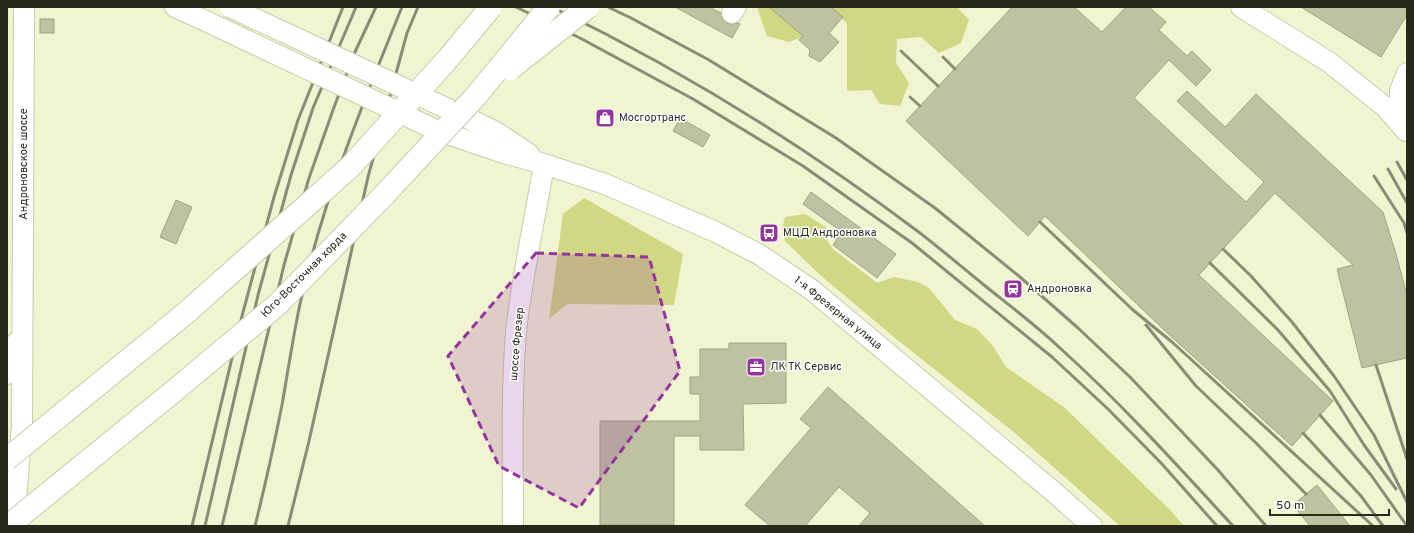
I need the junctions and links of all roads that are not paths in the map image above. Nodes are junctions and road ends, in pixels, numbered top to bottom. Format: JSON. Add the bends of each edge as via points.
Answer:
{"nodes":[{"id":1,"x":24,"y":7,"type":"edge"},
{"id":2,"x":175,"y":7,"type":"edge"},
{"id":3,"x":230,"y":7,"type":"edge"},
{"id":4,"x":491,"y":7,"type":"edge"},
{"id":5,"x":549,"y":7,"type":"edge"},
{"id":6,"x":588,"y":7,"type":"edge"},
{"id":7,"x":1241,"y":7,"type":"edge"},
{"id":8,"x":1407,"y":72,"type":"edge"},
{"id":9,"x":476,"y":96,"type":"junction"},
{"id":10,"x":1407,"y":132,"type":"edge"},
{"id":11,"x":544,"y":164,"type":"junction"},
{"id":12,"x":23,"y":321,"type":"junction"},
{"id":13,"x":7,"y":374,"type":"edge"},
{"id":14,"x":7,"y":459,"type":"edge"},
{"id":15,"x":7,"y":487,"type":"edge"},
{"id":16,"x":12,"y":520,"type":"edge"},
{"id":17,"x":513,"y":526,"type":"edge"},
{"id":18,"x":1092,"y":526,"type":"edge"}],
"edges":[{"from":1,"to":12,"type":"street","name":"Андроновское шоссе"},
{"from":2,"to":11,"type":"street","name":"1-я Фрезерная улица","bridge":true,"via":[[436,130]]},
{"from":3,"to":11,"type":"street","name":"1-я Фрезерная улица","bridge":true,"via":[[496,132]]},
{"from":4,"to":14,"type":"main road","bridge":true,"via":[[350,167],[187,312]]},
{"from":5,"to":9,"type":"main road","name":"Юго-Восточная хорда","bridge":true},
{"from":6,"to":9,"type":"main road","bridge":true},
{"from":7,"to":10,"type":"street","via":[[1329,62],[1385,107]]},
{"from":8,"to":10,"type":"street","via":[[1400,91],[1400,111]]},
{"from":9,"to":16,"type":"main road","name":"Юго-Восточная хорда","bridge":true,"via":[[278,304]]},
{"from":11,"to":17,"type":"street","name":"шоссе Фрезер","via":[[517,330],[512,402]]},
{"from":11,"to":18,"type":"street","name":"1-я Фрезерная улица","via":[[605,184],[716,232],[780,267],[812,290]]},
{"from":12,"to":13,"type":"street"},
{"from":12,"to":16,"type":"street","name":"Андроновское шоссе","via":[[22,425]]},
{"from":15,"to":16,"type":"street"}]}
